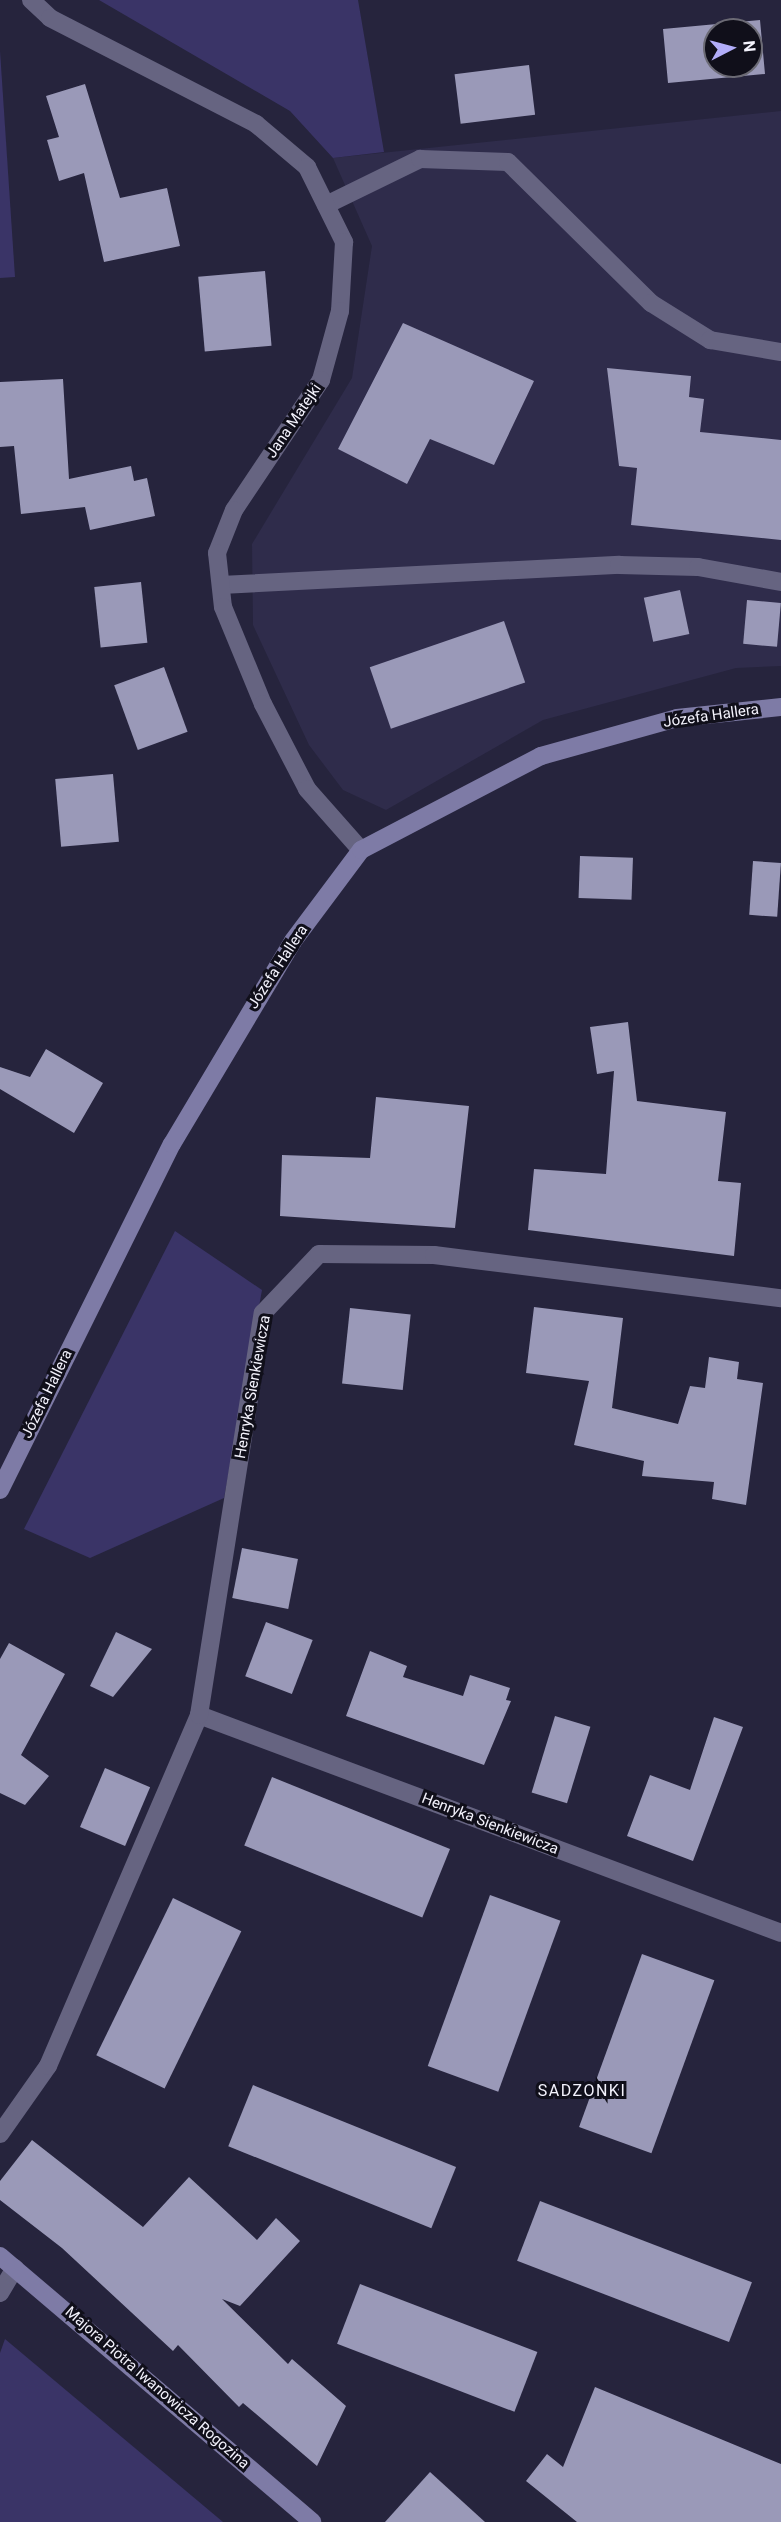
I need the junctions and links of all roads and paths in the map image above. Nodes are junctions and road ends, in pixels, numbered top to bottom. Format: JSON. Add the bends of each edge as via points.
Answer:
{"nodes":[{"id":1,"x":31,"y":0,"type":"edge"},
{"id":2,"x":326,"y":205,"type":"junction"},
{"id":3,"x":781,"y":352,"type":"edge"},
{"id":4,"x":781,"y":582,"type":"edge"},
{"id":5,"x":221,"y":585,"type":"junction"},
{"id":6,"x":781,"y":707,"type":"edge"},
{"id":7,"x":361,"y":850,"type":"junction"},
{"id":8,"x":781,"y":1298,"type":"edge"},
{"id":9,"x":0,"y":1490,"type":"edge"},
{"id":10,"x":199,"y":1715,"type":"junction"},
{"id":11,"x":781,"y":1933,"type":"edge"},
{"id":12,"x":0,"y":2134,"type":"edge"},
{"id":13,"x":0,"y":2256,"type":"edge"},
{"id":14,"x":15,"y":2268,"type":"junction"},
{"id":15,"x":0,"y":2293,"type":"edge"},
{"id":16,"x":312,"y":2522,"type":"edge"}],
"edges":[{"from":1,"to":2,"type":"street","name":"Jana Matejki","via":[[50,18],[256,123],[308,167]]},
{"from":2,"to":3,"type":"street","via":[[420,159],[508,162],[651,303],[710,340]]},
{"from":2,"to":5,"type":"street","name":"Jana Matejki","via":[[344,242],[340,311],[321,381],[234,510],[217,553]]},
{"from":4,"to":5,"type":"street","via":[[698,567],[620,565]]},
{"from":5,"to":7,"type":"street","name":"Jana Matejki","via":[[223,607],[263,704],[307,789]]},
{"from":6,"to":7,"type":"street","name":"Józefa Hallera","via":[[677,718],[541,756]]},
{"from":7,"to":9,"type":"street","name":"Józefa Hallera","via":[[293,941],[171,1144]]},
{"from":8,"to":10,"type":"street","name":"Henryka Sienkiewicza","via":[[434,1255],[319,1254],[263,1313]]},
{"from":10,"to":11,"type":"street","name":"Henryka Sienkiewicza"},
{"from":10,"to":12,"type":"street","name":"Henryka Sienkiewicza","via":[[48,2066]]},
{"from":13,"to":14,"type":"street","name":"Majora Piotra Iwanowicza Rogozina"},
{"from":14,"to":15,"type":"street"},
{"from":14,"to":16,"type":"street","name":"Majora Piotra Iwanowicza Rogozina"}]}
